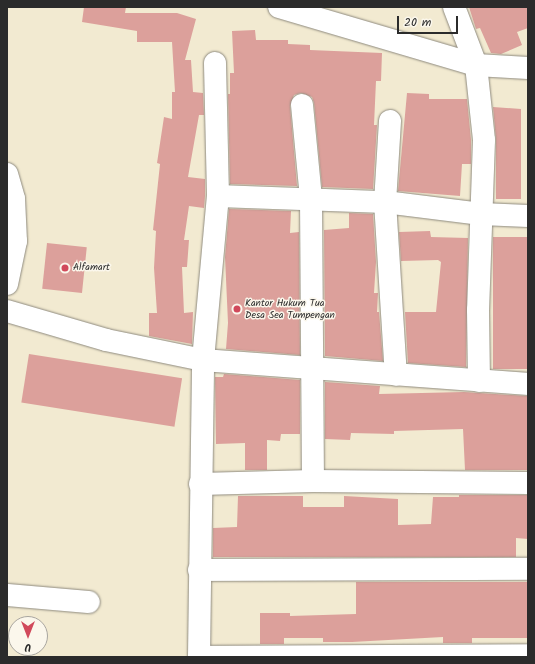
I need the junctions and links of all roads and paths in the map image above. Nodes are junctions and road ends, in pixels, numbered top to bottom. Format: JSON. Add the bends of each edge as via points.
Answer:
{"nodes":[{"id":1,"x":279,"y":7,"type":"edge"},
{"id":2,"x":454,"y":7,"type":"edge"},
{"id":3,"x":215,"y":63,"type":"dead end"},
{"id":4,"x":476,"y":65,"type":"junction"},
{"id":5,"x":528,"y":68,"type":"edge"},
{"id":6,"x":302,"y":105,"type":"dead end"},
{"id":7,"x":390,"y":121,"type":"dead end"},
{"id":8,"x":7,"y":174,"type":"edge"},
{"id":9,"x":218,"y":196,"type":"junction"},
{"id":10,"x":311,"y":199,"type":"junction"},
{"id":11,"x":385,"y":202,"type":"junction"},
{"id":12,"x":481,"y":214,"type":"junction"},
{"id":13,"x":528,"y":216,"type":"edge"},
{"id":14,"x":7,"y":284,"type":"edge"},
{"id":15,"x":7,"y":311,"type":"edge"},
{"id":16,"x":203,"y":360,"type":"junction"},
{"id":17,"x":314,"y":366,"type":"junction"},
{"id":18,"x":396,"y":375,"type":"junction"},
{"id":19,"x":479,"y":381,"type":"junction"},
{"id":20,"x":528,"y":384,"type":"edge"},
{"id":21,"x":313,"y":481,"type":"junction"},
{"id":22,"x":528,"y":483,"type":"edge"},
{"id":23,"x":200,"y":484,"type":"junction"},
{"id":24,"x":528,"y":569,"type":"edge"},
{"id":25,"x":199,"y":570,"type":"junction"},
{"id":26,"x":7,"y":595,"type":"edge"},
{"id":27,"x":89,"y":602,"type":"dead end"},
{"id":28,"x":528,"y":655,"type":"edge"},
{"id":29,"x":199,"y":656,"type":"edge"}],
"edges":[{"from":1,"to":4,"type":"street"},
{"from":2,"to":4,"type":"street"},
{"from":3,"to":9,"type":"street"},
{"from":4,"to":5,"type":"street"},
{"from":4,"to":12,"type":"street","via":[[484,140]]},
{"from":6,"to":10,"type":"street"},
{"from":7,"to":11,"type":"street"},
{"from":8,"to":14,"type":"street","via":[[14,199],[16,241]]},
{"from":9,"to":10,"type":"street"},
{"from":9,"to":16,"type":"street"},
{"from":10,"to":11,"type":"street"},
{"from":10,"to":17,"type":"street"},
{"from":11,"to":12,"type":"street"},
{"from":11,"to":18,"type":"street"},
{"from":12,"to":13,"type":"street"},
{"from":12,"to":19,"type":"street"},
{"from":15,"to":16,"type":"street","via":[[106,340]]},
{"from":16,"to":17,"type":"street"},
{"from":16,"to":23,"type":"street"},
{"from":17,"to":18,"type":"street"},
{"from":17,"to":21,"type":"street"},
{"from":18,"to":19,"type":"street"},
{"from":19,"to":20,"type":"street"},
{"from":21,"to":22,"type":"street"},
{"from":21,"to":23,"type":"street"},
{"from":23,"to":25,"type":"street"},
{"from":24,"to":25,"type":"street"},
{"from":25,"to":29,"type":"street"},
{"from":26,"to":27,"type":"street"},
{"from":28,"to":29,"type":"street"}]}
